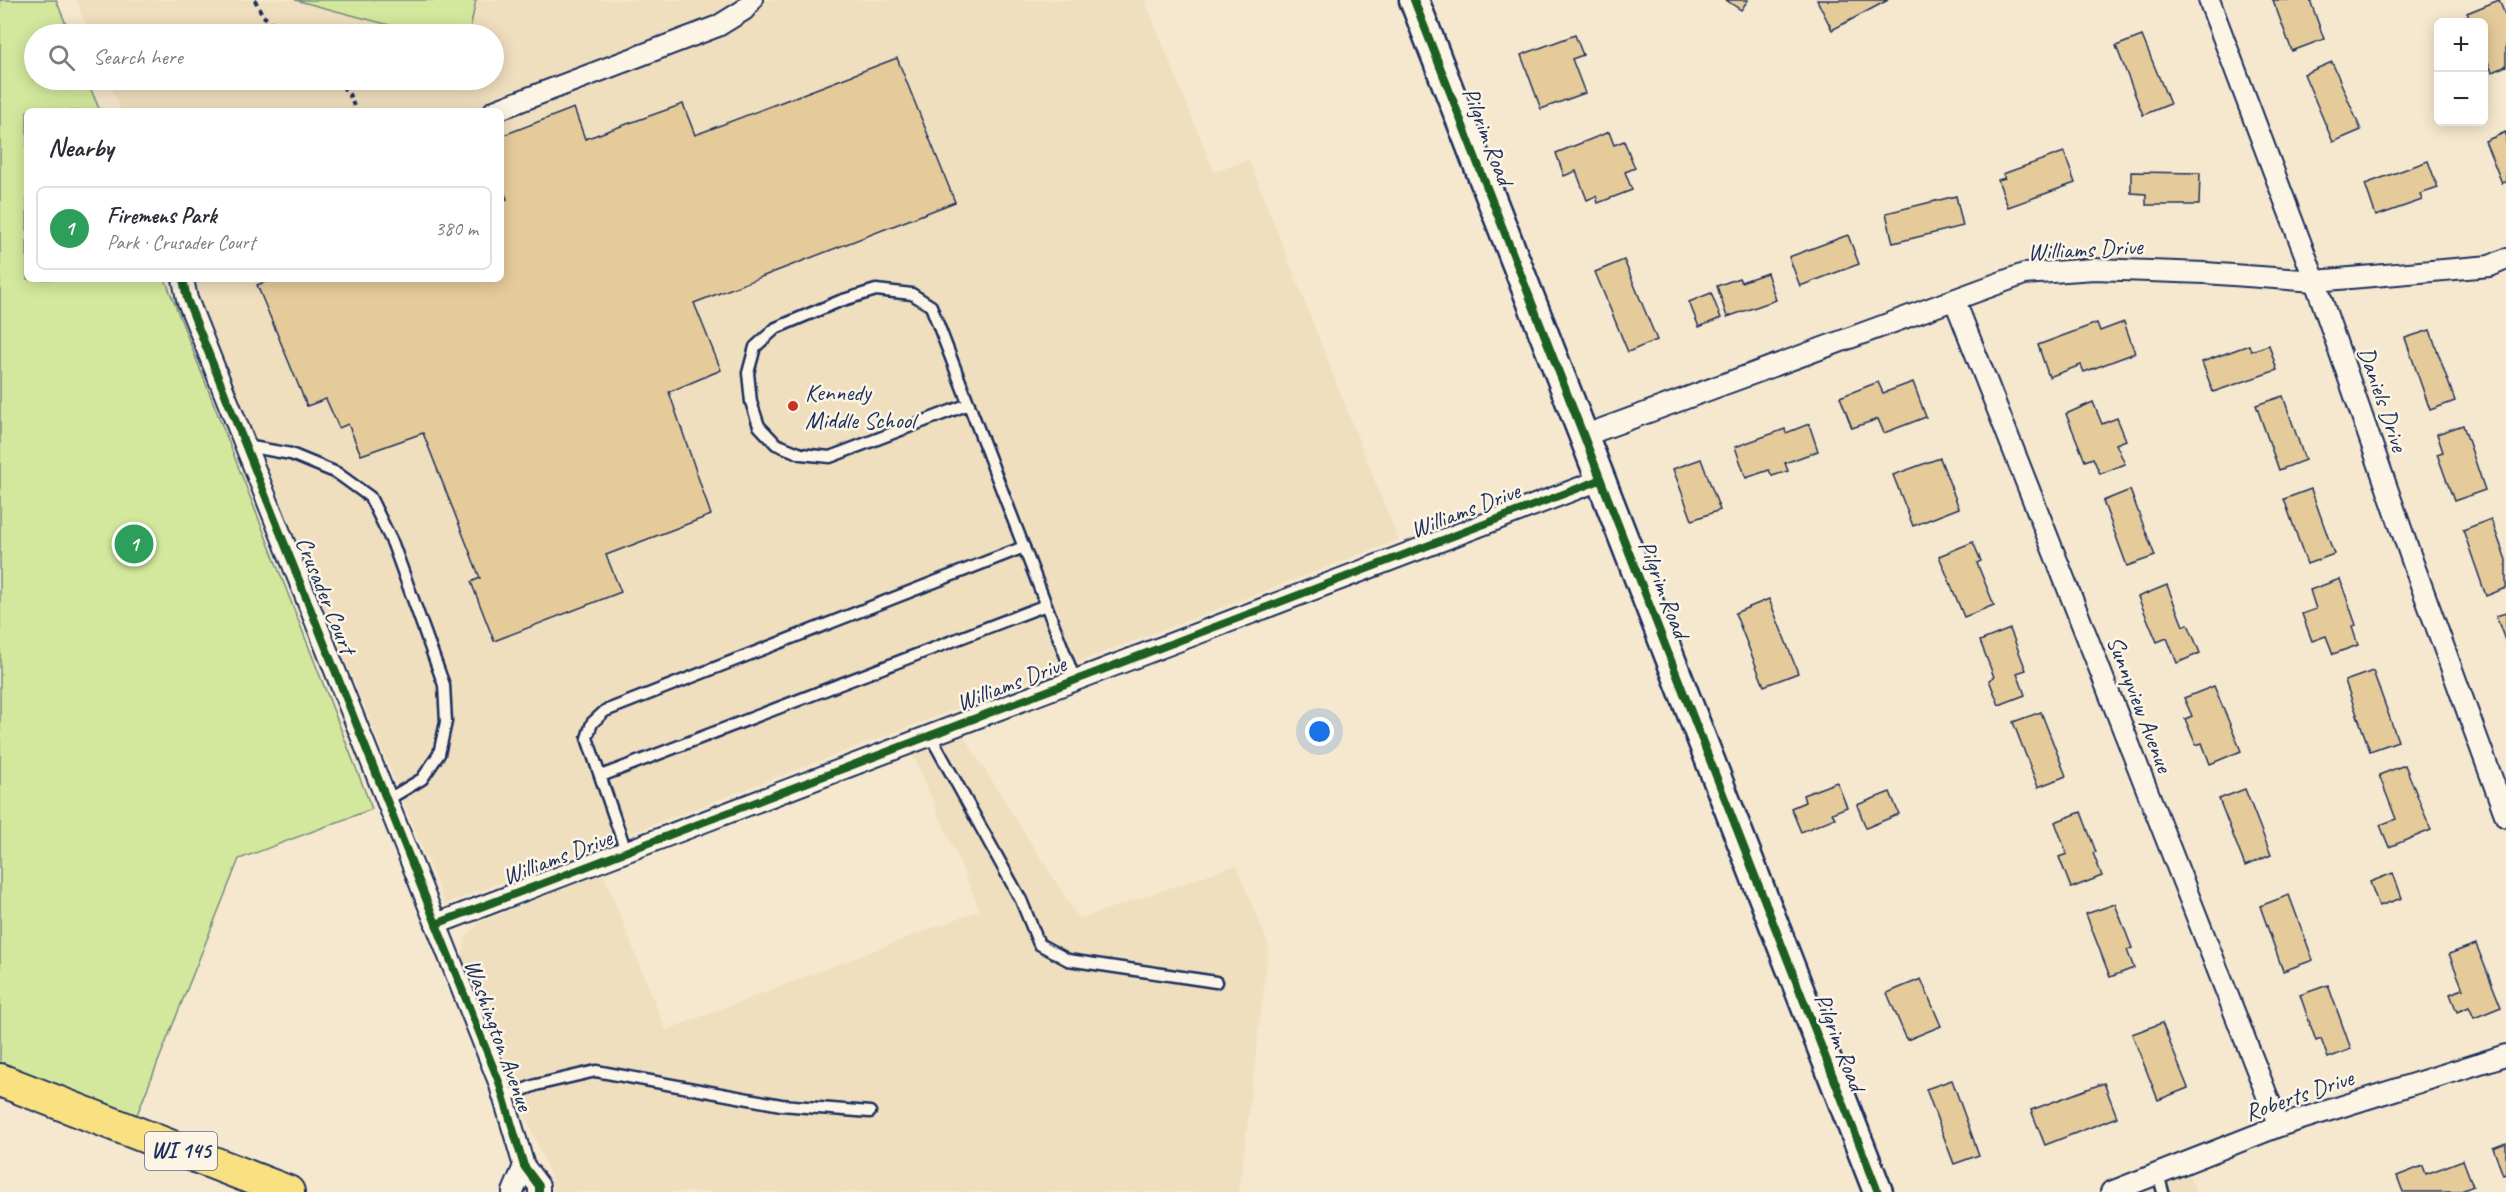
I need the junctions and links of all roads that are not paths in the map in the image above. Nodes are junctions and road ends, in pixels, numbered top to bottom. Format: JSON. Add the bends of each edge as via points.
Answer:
{"nodes":[{"id":1,"x":752,"y":0,"type":"edge"},
{"id":2,"x":1414,"y":0,"type":"edge"},
{"id":3,"x":2209,"y":0,"type":"edge"},
{"id":4,"x":502,"y":108,"type":"edge"},
{"id":5,"x":2506,"y":259,"type":"edge"},
{"id":6,"x":2315,"y":281,"type":"junction"},
{"id":7,"x":184,"y":282,"type":"edge"},
{"id":8,"x":1954,"y":301,"type":"junction"},
{"id":9,"x":969,"y":404,"type":"junction"},
{"id":10,"x":1583,"y":436,"type":"junction"},
{"id":11,"x":246,"y":446,"type":"junction"},
{"id":12,"x":1600,"y":480,"type":"junction"},
{"id":13,"x":1024,"y":547,"type":"junction"},
{"id":14,"x":1046,"y":605,"type":"junction"},
{"id":15,"x":1075,"y":680,"type":"junction"},
{"id":16,"x":930,"y":735,"type":"junction"},
{"id":17,"x":601,"y":776,"type":"junction"},
{"id":18,"x":387,"y":800,"type":"junction"},
{"id":19,"x":2506,"y":817,"type":"edge"},
{"id":20,"x":626,"y":851,"type":"junction"},
{"id":21,"x":436,"y":924,"type":"junction"},
{"id":22,"x":1216,"y":982,"type":"dead end"},
{"id":23,"x":2506,"y":1055,"type":"edge"},
{"id":24,"x":0,"y":1080,"type":"edge"},
{"id":25,"x":504,"y":1096,"type":"junction"},
{"id":26,"x":870,"y":1112,"type":"dead end"},
{"id":27,"x":2279,"y":1126,"type":"junction"},
{"id":28,"x":524,"y":1166,"type":"junction"},
{"id":29,"x":2160,"y":1183,"type":"edge"},
{"id":30,"x":240,"y":1184,"type":"edge"},
{"id":31,"x":288,"y":1192,"type":"edge"},
{"id":32,"x":513,"y":1192,"type":"edge"},
{"id":33,"x":539,"y":1192,"type":"edge"},
{"id":34,"x":1878,"y":1192,"type":"edge"},
{"id":35,"x":2111,"y":1192,"type":"edge"}],
"edges":[{"from":1,"to":4,"type":"street","via":[[744,10],[718,26]]},
{"from":2,"to":10,"type":"street","name":"Pilgrim Road"},
{"from":3,"to":6,"type":"street","name":"Daniels Drive"},
{"from":5,"to":6,"type":"street","name":"Williams Drive","via":[[2490,266]]},
{"from":6,"to":8,"type":"street","name":"Williams Drive","via":[[2094,269],[2024,274]]},
{"from":6,"to":19,"type":"street","name":"Daniels Drive"},
{"from":7,"to":11,"type":"street","name":"Crusader Court"},
{"from":8,"to":10,"type":"street","name":"Williams Drive"},
{"from":8,"to":27,"type":"street","name":"Sunnyview Avenue"},
{"from":9,"to":9,"type":"lane","via":[[931,306],[912,294],[876,290],[776,328],[755,347],[748,373],[759,426],[776,444],[801,454],[830,457]]},
{"from":9,"to":13,"type":"lane"},
{"from":10,"to":12,"type":"street","name":"Pilgrim Road"},
{"from":11,"to":18,"type":"street","name":"Crusader Court"},
{"from":11,"to":18,"type":"lane","via":[[291,454],[337,473],[370,497],[393,544],[444,686],[446,722],[439,754],[422,779]]},
{"from":12,"to":15,"type":"street","name":"Williams Drive"},
{"from":12,"to":34,"type":"street","name":"Pilgrim Road"},
{"from":13,"to":14,"type":"lane"},
{"from":13,"to":17,"type":"lane","via":[[605,711],[592,723],[587,738]]},
{"from":14,"to":15,"type":"lane"},
{"from":14,"to":17,"type":"lane"},
{"from":15,"to":16,"type":"street","name":"Williams Drive"},
{"from":16,"to":20,"type":"street","name":"Williams Drive"},
{"from":16,"to":22,"type":"lane","via":[[1021,900],[1039,944],[1068,960]]},
{"from":17,"to":20,"type":"lane"},
{"from":18,"to":21,"type":"street","name":"Crusader Court"},
{"from":20,"to":21,"type":"street","name":"Williams Drive"},
{"from":21,"to":25,"type":"street","name":"Washington Avenue"},
{"from":23,"to":27,"type":"street","name":"Roberts Drive"},
{"from":24,"to":30,"type":"main road","number":"WI 145"},
{"from":25,"to":26,"type":"lane","via":[[596,1071],[781,1105]]},
{"from":25,"to":28,"type":"street","name":"Washington Avenue"},
{"from":27,"to":29,"type":"street","name":"Roberts Drive"},
{"from":28,"to":32,"type":"street"},
{"from":28,"to":33,"type":"street","name":"Washington Avenue"},
{"from":29,"to":35,"type":"street","name":"Roberts Drive"},
{"from":30,"to":31,"type":"main road","number":"WI 145"}]}
